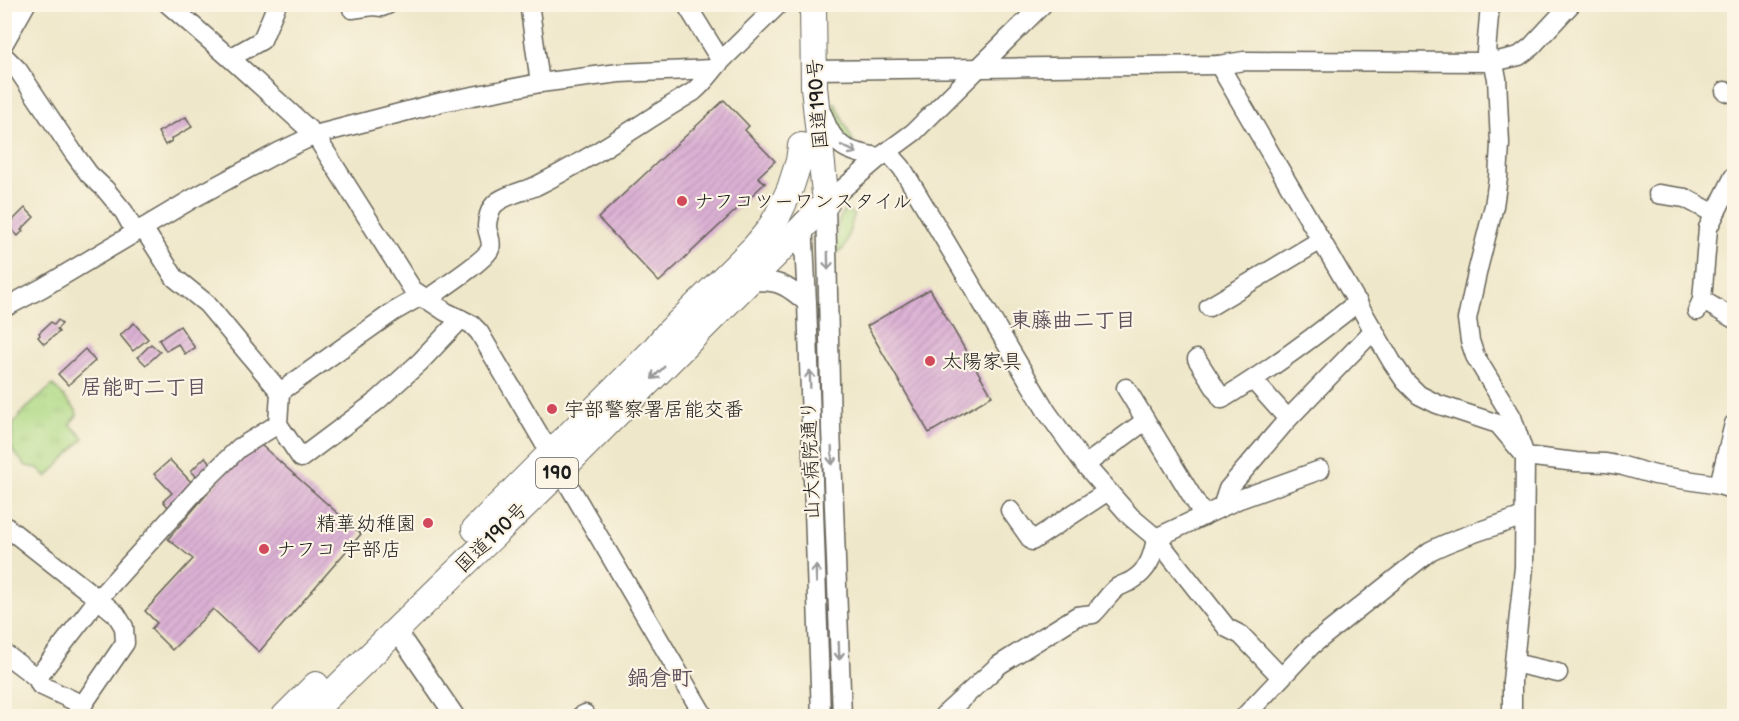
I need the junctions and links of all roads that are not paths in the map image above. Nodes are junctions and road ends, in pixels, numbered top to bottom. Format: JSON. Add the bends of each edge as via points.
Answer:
{"nodes":[{"id":1,"x":26,"y":4,"type":"edge"},
{"id":2,"x":168,"y":4,"type":"edge"},
{"id":3,"x":277,"y":4,"type":"edge"},
{"id":4,"x":389,"y":4,"type":"edge"},
{"id":5,"x":528,"y":4,"type":"edge"},
{"id":6,"x":686,"y":4,"type":"edge"},
{"id":7,"x":779,"y":4,"type":"edge"},
{"id":8,"x":798,"y":4,"type":"edge"},
{"id":9,"x":813,"y":4,"type":"edge"},
{"id":10,"x":1042,"y":4,"type":"edge"},
{"id":11,"x":1490,"y":4,"type":"edge"},
{"id":12,"x":1571,"y":4,"type":"edge"},
{"id":13,"x":352,"y":9,"type":"dead end"},
{"id":14,"x":4,"y":43,"type":"edge"},
{"id":15,"x":4,"y":56,"type":"edge"},
{"id":16,"x":230,"y":58,"type":"junction"},
{"id":17,"x":1493,"y":62,"type":"junction"},
{"id":18,"x":717,"y":65,"type":"junction"},
{"id":19,"x":1219,"y":65,"type":"junction"},
{"id":20,"x":979,"y":67,"type":"junction"},
{"id":21,"x":814,"y":79,"type":"junction"},
{"id":22,"x":540,"y":83,"type":"junction"},
{"id":23,"x":315,"y":135,"type":"junction"},
{"id":24,"x":801,"y":146,"type":"junction"},
{"id":25,"x":884,"y":155,"type":"junction"},
{"id":26,"x":1734,"y":176,"type":"edge"},
{"id":27,"x":1658,"y":194,"type":"dead end"},
{"id":28,"x":826,"y":203,"type":"junction"},
{"id":29,"x":1715,"y":214,"type":"junction"},
{"id":30,"x":803,"y":222,"type":"junction"},
{"id":31,"x":139,"y":230,"type":"junction"},
{"id":32,"x":1321,"y":240,"type":"junction"},
{"id":33,"x":749,"y":282,"type":"junction"},
{"id":34,"x":423,"y":298,"type":"junction"},
{"id":35,"x":1358,"y":302,"type":"junction"},
{"id":36,"x":807,"y":303,"type":"junction"},
{"id":37,"x":1209,"y":307,"type":"dead end"},
{"id":38,"x":4,"y":308,"type":"edge"},
{"id":39,"x":461,"y":319,"type":"junction"},
{"id":40,"x":1734,"y":319,"type":"edge"},
{"id":41,"x":1374,"y":330,"type":"junction"},
{"id":42,"x":652,"y":352,"type":"junction"},
{"id":43,"x":1197,"y":359,"type":"dead end"},
{"id":44,"x":1253,"y":380,"type":"junction"},
{"id":45,"x":1126,"y":388,"type":"dead end"},
{"id":46,"x":280,"y":392,"type":"junction"},
{"id":47,"x":1288,"y":419,"type":"junction"},
{"id":48,"x":1145,"y":421,"type":"junction"},
{"id":49,"x":278,"y":424,"type":"junction"},
{"id":50,"x":1734,"y":424,"type":"edge"},
{"id":51,"x":1525,"y":456,"type":"junction"},
{"id":52,"x":555,"y":462,"type":"junction"},
{"id":53,"x":1085,"y":465,"type":"junction"},
{"id":54,"x":1320,"y":470,"type":"dead end"},
{"id":55,"x":1727,"y":487,"type":"edge"},
{"id":56,"x":1108,"y":491,"type":"junction"},
{"id":57,"x":1222,"y":507,"type":"junction"},
{"id":58,"x":1010,"y":510,"type":"dead end"},
{"id":59,"x":1204,"y":516,"type":"junction"},
{"id":60,"x":1523,"y":516,"type":"junction"},
{"id":61,"x":4,"y":525,"type":"edge"},
{"id":62,"x":1156,"y":538,"type":"junction"},
{"id":63,"x":98,"y":599,"type":"junction"},
{"id":64,"x":396,"y":630,"type":"junction"},
{"id":65,"x":4,"y":653,"type":"edge"},
{"id":66,"x":1514,"y":663,"type":"junction"},
{"id":67,"x":1558,"y":673,"type":"dead end"},
{"id":68,"x":1281,"y":677,"type":"junction"},
{"id":69,"x":37,"y":678,"type":"junction"},
{"id":70,"x":79,"y":711,"type":"edge"},
{"id":71,"x":285,"y":717,"type":"edge"},
{"id":72,"x":308,"y":717,"type":"edge"},
{"id":73,"x":455,"y":717,"type":"edge"},
{"id":74,"x":581,"y":717,"type":"edge"},
{"id":75,"x":586,"y":717,"type":"edge"},
{"id":76,"x":704,"y":717,"type":"edge"},
{"id":77,"x":821,"y":717,"type":"edge"},
{"id":78,"x":842,"y":717,"type":"edge"},
{"id":79,"x":943,"y":717,"type":"edge"},
{"id":80,"x":1245,"y":717,"type":"edge"},
{"id":81,"x":1512,"y":717,"type":"edge"}],
"edges":[{"from":1,"to":14,"type":"street"},
{"from":2,"to":16,"type":"street"},
{"from":3,"to":16,"type":"street","via":[[262,40]]},
{"from":4,"to":13,"type":"street","via":[[382,8]]},
{"from":5,"to":22,"type":"street"},
{"from":6,"to":18,"type":"street"},
{"from":7,"to":18,"type":"street"},
{"from":8,"to":24,"type":"highway","name":"国道190号","number":"190"},
{"from":9,"to":21,"type":"highway","name":"国道190号"},
{"from":10,"to":20,"type":"street"},
{"from":11,"to":17,"type":"street","via":[[1486,52]]},
{"from":12,"to":17,"type":"street","via":[[1519,56]]},
{"from":15,"to":31,"type":"street","via":[[18,70],[89,174]]},
{"from":16,"to":23,"type":"street"},
{"from":17,"to":19,"type":"street","via":[[1244,61]]},
{"from":17,"to":51,"type":"street","via":[[1500,110],[1498,178],[1467,319],[1475,356],[1512,417]]},
{"from":18,"to":22,"type":"street"},
{"from":18,"to":34,"type":"street","via":[[693,92],[564,172],[495,203],[487,226],[490,249]]},
{"from":19,"to":20,"type":"street"},
{"from":19,"to":32,"type":"street"},
{"from":20,"to":21,"type":"street"},
{"from":20,"to":25,"type":"street","via":[[914,132]]},
{"from":21,"to":25,"type":"street","one_way":true,"via":[[834,139],[856,153]]},
{"from":21,"to":28,"type":"highway","name":"国道190号"},
{"from":22,"to":23,"type":"street","via":[[442,102]]},
{"from":23,"to":31,"type":"street"},
{"from":23,"to":34,"type":"street","via":[[413,290]]},
{"from":24,"to":30,"type":"highway","name":"国道190号","number":"190"},
{"from":24,"to":42,"type":"highway","name":"国道190号","number":"190","via":[[790,189],[769,230]]},
{"from":25,"to":28,"type":"street"},
{"from":25,"to":53,"type":"street","via":[[902,168],[1047,412]]},
{"from":26,"to":29,"type":"street"},
{"from":27,"to":29,"type":"street","via":[[1685,198]]},
{"from":28,"to":30,"type":"highway","name":"国道190号","number":"190"},
{"from":28,"to":78,"type":"street","name":"山大病院通り","one_way":true},
{"from":29,"to":40,"type":"street","via":[[1708,228],[1700,305]]},
{"from":30,"to":33,"type":"highway","name":"国道190号","number":"190"},
{"from":30,"to":36,"type":"street","name":"山大病院通り"},
{"from":30,"to":42,"type":"highway","name":"国道190号","number":"190","via":[[791,226],[674,338]]},
{"from":31,"to":38,"type":"street"},
{"from":31,"to":46,"type":"street","via":[[175,278],[207,304]]},
{"from":32,"to":35,"type":"street"},
{"from":32,"to":37,"type":"street"},
{"from":33,"to":36,"type":"street","via":[[778,282]]},
{"from":33,"to":52,"type":"highway","name":"国道190号","number":"190","one_way":true},
{"from":34,"to":39,"type":"street"},
{"from":34,"to":46,"type":"street","via":[[393,312]]},
{"from":35,"to":41,"type":"street"},
{"from":35,"to":44,"type":"street"},
{"from":77,"to":36,"type":"street","name":"山大病院通り","one_way":true},
{"from":39,"to":49,"type":"street","via":[[377,401],[301,458]]},
{"from":39,"to":52,"type":"street","via":[[479,332]]},
{"from":41,"to":47,"type":"street"},
{"from":41,"to":51,"type":"street","via":[[1405,381],[1419,395],[1498,424]]},
{"from":42,"to":52,"type":"highway","name":"国道190号","number":"190"},
{"from":43,"to":44,"type":"street","via":[[1222,399]]},
{"from":44,"to":47,"type":"street"},
{"from":45,"to":48,"type":"street"},
{"from":46,"to":49,"type":"street"},
{"from":47,"to":57,"type":"street","via":[[1228,489]]},
{"from":48,"to":53,"type":"street"},
{"from":48,"to":59,"type":"street"},
{"from":49,"to":63,"type":"street","via":[[239,448],[222,464]]},
{"from":50,"to":55,"type":"street"},
{"from":51,"to":55,"type":"street","via":[[1606,463]]},
{"from":51,"to":60,"type":"street"},
{"from":52,"to":64,"type":"highway","name":"国道190号","number":"190"},
{"from":52,"to":71,"type":"highway","name":"国道190号","number":"190"},
{"from":52,"to":76,"type":"street"},
{"from":53,"to":56,"type":"street"},
{"from":54,"to":57,"type":"street"},
{"from":56,"to":58,"type":"street","via":[[1032,541]]},
{"from":56,"to":62,"type":"street"},
{"from":57,"to":59,"type":"street"},
{"from":59,"to":62,"type":"street"},
{"from":60,"to":66,"type":"street","via":[[1524,567]]},
{"from":60,"to":68,"type":"street","via":[[1430,551],[1311,646]]},
{"from":61,"to":63,"type":"street"},
{"from":62,"to":68,"type":"street","via":[[1227,628],[1241,635]]},
{"from":62,"to":79,"type":"street","via":[[1154,553],[1144,572],[1117,588],[1092,614],[1077,616],[999,665]]},
{"from":63,"to":69,"type":"street"},
{"from":63,"to":70,"type":"street","via":[[124,627],[125,644]]},
{"from":64,"to":72,"type":"highway","name":"国道190号","number":"190"},
{"from":64,"to":73,"type":"street"},
{"from":65,"to":69,"type":"street"},
{"from":66,"to":67,"type":"street"},
{"from":66,"to":81,"type":"street"},
{"from":68,"to":80,"type":"street"},
{"from":69,"to":70,"type":"street","via":[[40,685]]},
{"from":74,"to":75,"type":"street"}]}
